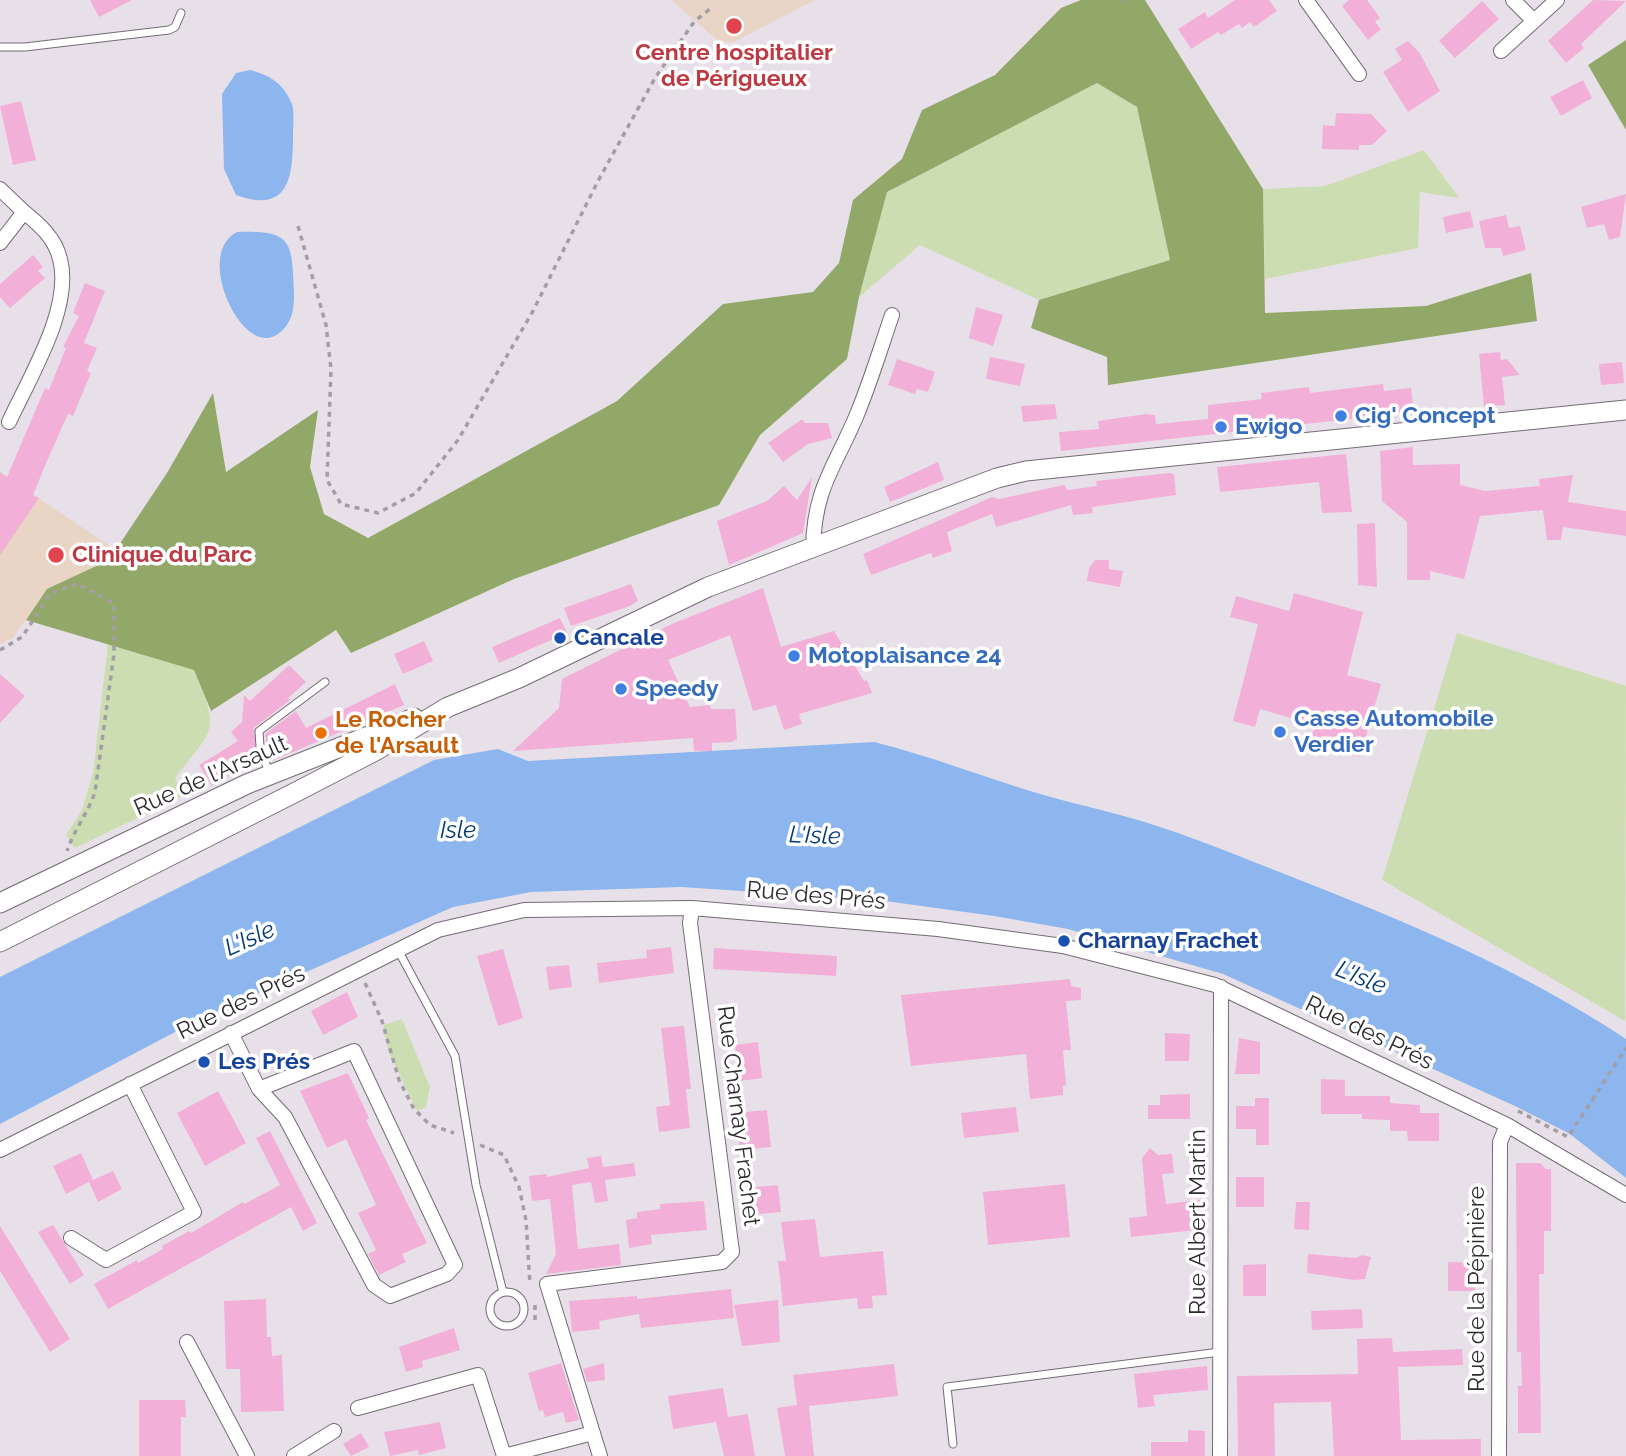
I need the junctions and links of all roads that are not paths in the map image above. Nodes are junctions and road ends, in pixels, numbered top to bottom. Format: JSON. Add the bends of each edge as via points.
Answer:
{"nodes":[{"id":1,"x":1306,"y":0,"type":"edge"},
{"id":2,"x":1513,"y":0,"type":"edge"},
{"id":3,"x":1557,"y":0,"type":"edge"},
{"id":4,"x":181,"y":13,"type":"dead end"},
{"id":5,"x":1534,"y":21,"type":"junction"},
{"id":6,"x":0,"y":47,"type":"edge"},
{"id":7,"x":1501,"y":51,"type":"dead end"},
{"id":8,"x":1359,"y":74,"type":"dead end"},
{"id":9,"x":0,"y":189,"type":"edge"},
{"id":10,"x":24,"y":212,"type":"junction"},
{"id":11,"x":0,"y":243,"type":"edge"},
{"id":12,"x":892,"y":315,"type":"dead end"},
{"id":13,"x":1626,"y":410,"type":"edge"},
{"id":14,"x":9,"y":422,"type":"dead end"},
{"id":15,"x":813,"y":550,"type":"junction"},
{"id":16,"x":325,"y":682,"type":"dead end"},
{"id":17,"x":448,"y":707,"type":"junction"},
{"id":18,"x":269,"y":775,"type":"junction"},
{"id":19,"x":247,"y":784,"type":"junction"},
{"id":20,"x":221,"y":796,"type":"junction"},
{"id":21,"x":282,"y":799,"type":"junction"},
{"id":22,"x":251,"y":815,"type":"junction"},
{"id":23,"x":0,"y":903,"type":"edge"},
{"id":24,"x":692,"y":908,"type":"junction"},
{"id":25,"x":0,"y":942,"type":"edge"},
{"id":26,"x":398,"y":950,"type":"junction"},
{"id":27,"x":1221,"y":987,"type":"junction"},
{"id":28,"x":231,"y":1033,"type":"junction"},
{"id":29,"x":130,"y":1084,"type":"junction"},
{"id":30,"x":259,"y":1089,"type":"junction"},
{"id":31,"x":1507,"y":1125,"type":"junction"},
{"id":32,"x":0,"y":1150,"type":"edge"},
{"id":33,"x":1626,"y":1195,"type":"edge"},
{"id":34,"x":71,"y":1238,"type":"dead end"},
{"id":35,"x":503,"y":1292,"type":"junction"},
{"id":36,"x":187,"y":1342,"type":"dead end"},
{"id":37,"x":1220,"y":1352,"type":"junction"},
{"id":38,"x":358,"y":1408,"type":"dead end"},
{"id":39,"x":334,"y":1431,"type":"dead end"},
{"id":40,"x":593,"y":1433,"type":"junction"},
{"id":41,"x":953,"y":1444,"type":"dead end"},
{"id":42,"x":247,"y":1456,"type":"edge"},
{"id":43,"x":294,"y":1456,"type":"edge"},
{"id":44,"x":504,"y":1456,"type":"edge"},
{"id":45,"x":600,"y":1456,"type":"edge"},
{"id":46,"x":1220,"y":1456,"type":"edge"},
{"id":47,"x":1499,"y":1456,"type":"edge"}],
"edges":[{"from":1,"to":8,"type":"street"},
{"from":2,"to":5,"type":"street"},
{"from":3,"to":5,"type":"street"},
{"from":4,"to":6,"type":"lane","via":[[169,30]]},
{"from":5,"to":7,"type":"street"},
{"from":9,"to":10,"type":"street"},
{"from":10,"to":11,"type":"street"},
{"from":10,"to":14,"type":"street","via":[[53,242],[62,278],[50,334]]},
{"from":12,"to":15,"type":"street","via":[[857,414],[818,500]]},
{"from":13,"to":15,"type":"main road","via":[[1026,471],[970,487]]},
{"from":15,"to":17,"type":"main road","via":[[708,587]]},
{"from":16,"to":18,"type":"lane","via":[[260,731]]},
{"from":17,"to":18,"type":"main road","name":"Rue de l'Arsault"},
{"from":17,"to":21,"type":"main road"},
{"from":18,"to":19,"type":"main road","name":"Rue de l'Arsault"},
{"from":19,"to":20,"type":"main road","name":"Rue de l'Arsault"},
{"from":19,"to":21,"type":"main road","via":[[273,785]]},
{"from":20,"to":22,"type":"main road","via":[[244,804]]},
{"from":20,"to":23,"type":"main road","name":"Rue de l'Arsault"},
{"from":21,"to":22,"type":"main road"},
{"from":22,"to":25,"type":"main road"},
{"from":24,"to":26,"type":"street","name":"Rue des Prés","via":[[524,910],[438,930]]},
{"from":24,"to":27,"type":"street","name":"Rue des Prés","via":[[938,929],[1063,946]]},
{"from":24,"to":40,"type":"street","name":"Rue Charnay Frachet","via":[[690,923],[732,1252],[722,1262],[547,1284]]},
{"from":26,"to":28,"type":"street","name":"Rue des Prés"},
{"from":26,"to":35,"type":"lane","via":[[455,1056],[476,1185]]},
{"from":27,"to":31,"type":"street","name":"Rue des Prés"},
{"from":27,"to":37,"type":"street","name":"Rue Albert Martin"},
{"from":28,"to":29,"type":"street","name":"Rue des Prés"},
{"from":28,"to":30,"type":"street"},
{"from":29,"to":32,"type":"street","name":"Rue des Prés"},
{"from":29,"to":34,"type":"street","via":[[194,1212],[106,1260]]},
{"from":30,"to":30,"type":"street","via":[[285,1117],[374,1285],[390,1296],[447,1274],[455,1265],[354,1051]]},
{"from":31,"to":33,"type":"street","name":"Rue des Prés"},
{"from":31,"to":47,"type":"street","name":"Rue de la Pépinière","via":[[1500,1142]]},
{"from":35,"to":35,"type":"lane","via":[[519,1297],[524,1307],[518,1322],[508,1326],[497,1323],[490,1314],[491,1303]]},
{"from":36,"to":42,"type":"street"},
{"from":37,"to":41,"type":"lane","via":[[947,1387]]},
{"from":37,"to":46,"type":"street","name":"Rue Albert Martin"},
{"from":38,"to":44,"type":"street","via":[[478,1375]]},
{"from":39,"to":43,"type":"street"},
{"from":40,"to":44,"type":"street"},
{"from":40,"to":45,"type":"street","name":"Rue Charnay Frachet"}]}
